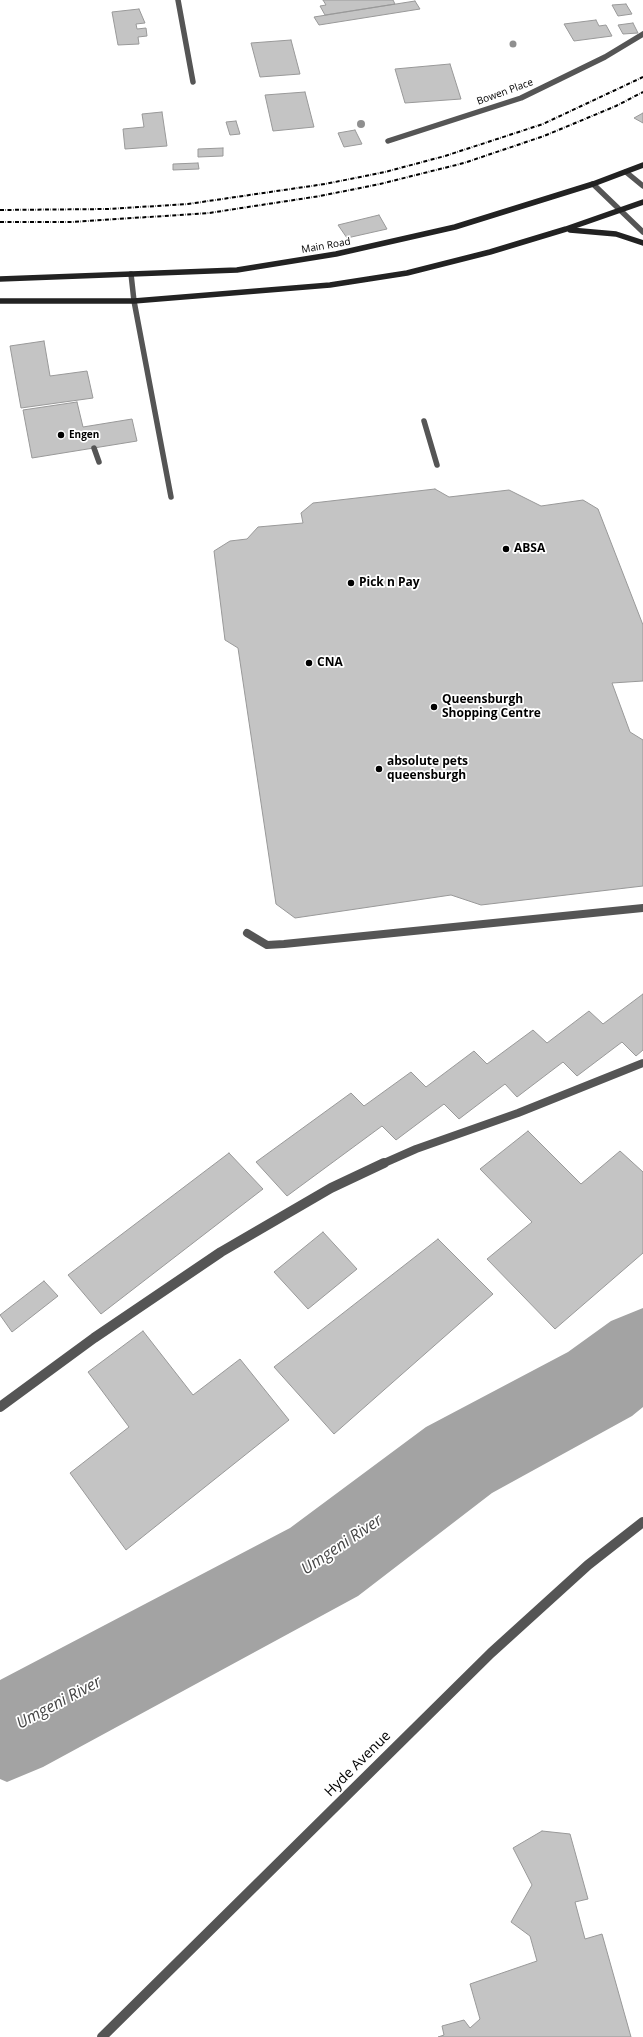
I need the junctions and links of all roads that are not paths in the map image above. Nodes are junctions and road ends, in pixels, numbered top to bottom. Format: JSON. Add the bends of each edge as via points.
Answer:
{"nodes":[{"id":1,"x":178,"y":0,"type":"edge"},
{"id":2,"x":643,"y":34,"type":"edge"},
{"id":3,"x":193,"y":82,"type":"dead end"},
{"id":4,"x":388,"y":141,"type":"dead end"},
{"id":5,"x":643,"y":165,"type":"edge"},
{"id":6,"x":626,"y":172,"type":"junction"},
{"id":7,"x":593,"y":184,"type":"junction"},
{"id":8,"x":643,"y":186,"type":"edge"},
{"id":9,"x":643,"y":202,"type":"edge"},
{"id":10,"x":620,"y":210,"type":"junction"},
{"id":11,"x":566,"y":229,"type":"junction"},
{"id":12,"x":643,"y":232,"type":"edge"},
{"id":13,"x":643,"y":243,"type":"edge"},
{"id":14,"x":131,"y":274,"type":"junction"},
{"id":15,"x":0,"y":279,"type":"edge"},
{"id":16,"x":0,"y":300,"type":"edge"},
{"id":17,"x":134,"y":301,"type":"junction"},
{"id":18,"x":424,"y":421,"type":"dead end"},
{"id":19,"x":94,"y":448,"type":"dead end"},
{"id":20,"x":99,"y":462,"type":"dead end"},
{"id":21,"x":437,"y":465,"type":"dead end"},
{"id":22,"x":171,"y":497,"type":"dead end"},
{"id":23,"x":643,"y":908,"type":"edge"},
{"id":24,"x":247,"y":933,"type":"dead end"},
{"id":25,"x":643,"y":1063,"type":"edge"},
{"id":26,"x":0,"y":1407,"type":"edge"},
{"id":27,"x":643,"y":1522,"type":"edge"},
{"id":28,"x":102,"y":2037,"type":"edge"}],
"edges":[{"from":1,"to":3,"type":"street"},
{"from":2,"to":4,"type":"street","name":"Bowen Place","via":[[605,57],[521,98]]},
{"from":5,"to":6,"type":"main road","name":"Main Road"},
{"from":6,"to":7,"type":"main road","name":"Main Road"},
{"from":6,"to":8,"type":"street"},
{"from":7,"to":10,"type":"street"},
{"from":7,"to":14,"type":"main road","name":"Main Road","via":[[455,227],[336,254],[237,270]]},
{"from":9,"to":10,"type":"main road"},
{"from":10,"to":11,"type":"main road"},
{"from":10,"to":12,"type":"street"},
{"from":11,"to":13,"type":"main road","via":[[616,234]]},
{"from":11,"to":17,"type":"main road","via":[[490,252],[407,272],[330,284]]},
{"from":14,"to":15,"type":"main road","name":"Main Road"},
{"from":14,"to":17,"type":"street"},
{"from":16,"to":17,"type":"main road"},
{"from":17,"to":22,"type":"street"},
{"from":18,"to":21,"type":"street"},
{"from":19,"to":20,"type":"street"},
{"from":23,"to":24,"type":"street","via":[[284,944],[267,945]]},
{"from":25,"to":26,"type":"street","via":[[518,1113],[416,1149],[330,1188],[222,1252],[94,1338]]},
{"from":27,"to":28,"type":"street","name":"Hyde Avenue","via":[[588,1565],[491,1653]]}]}
